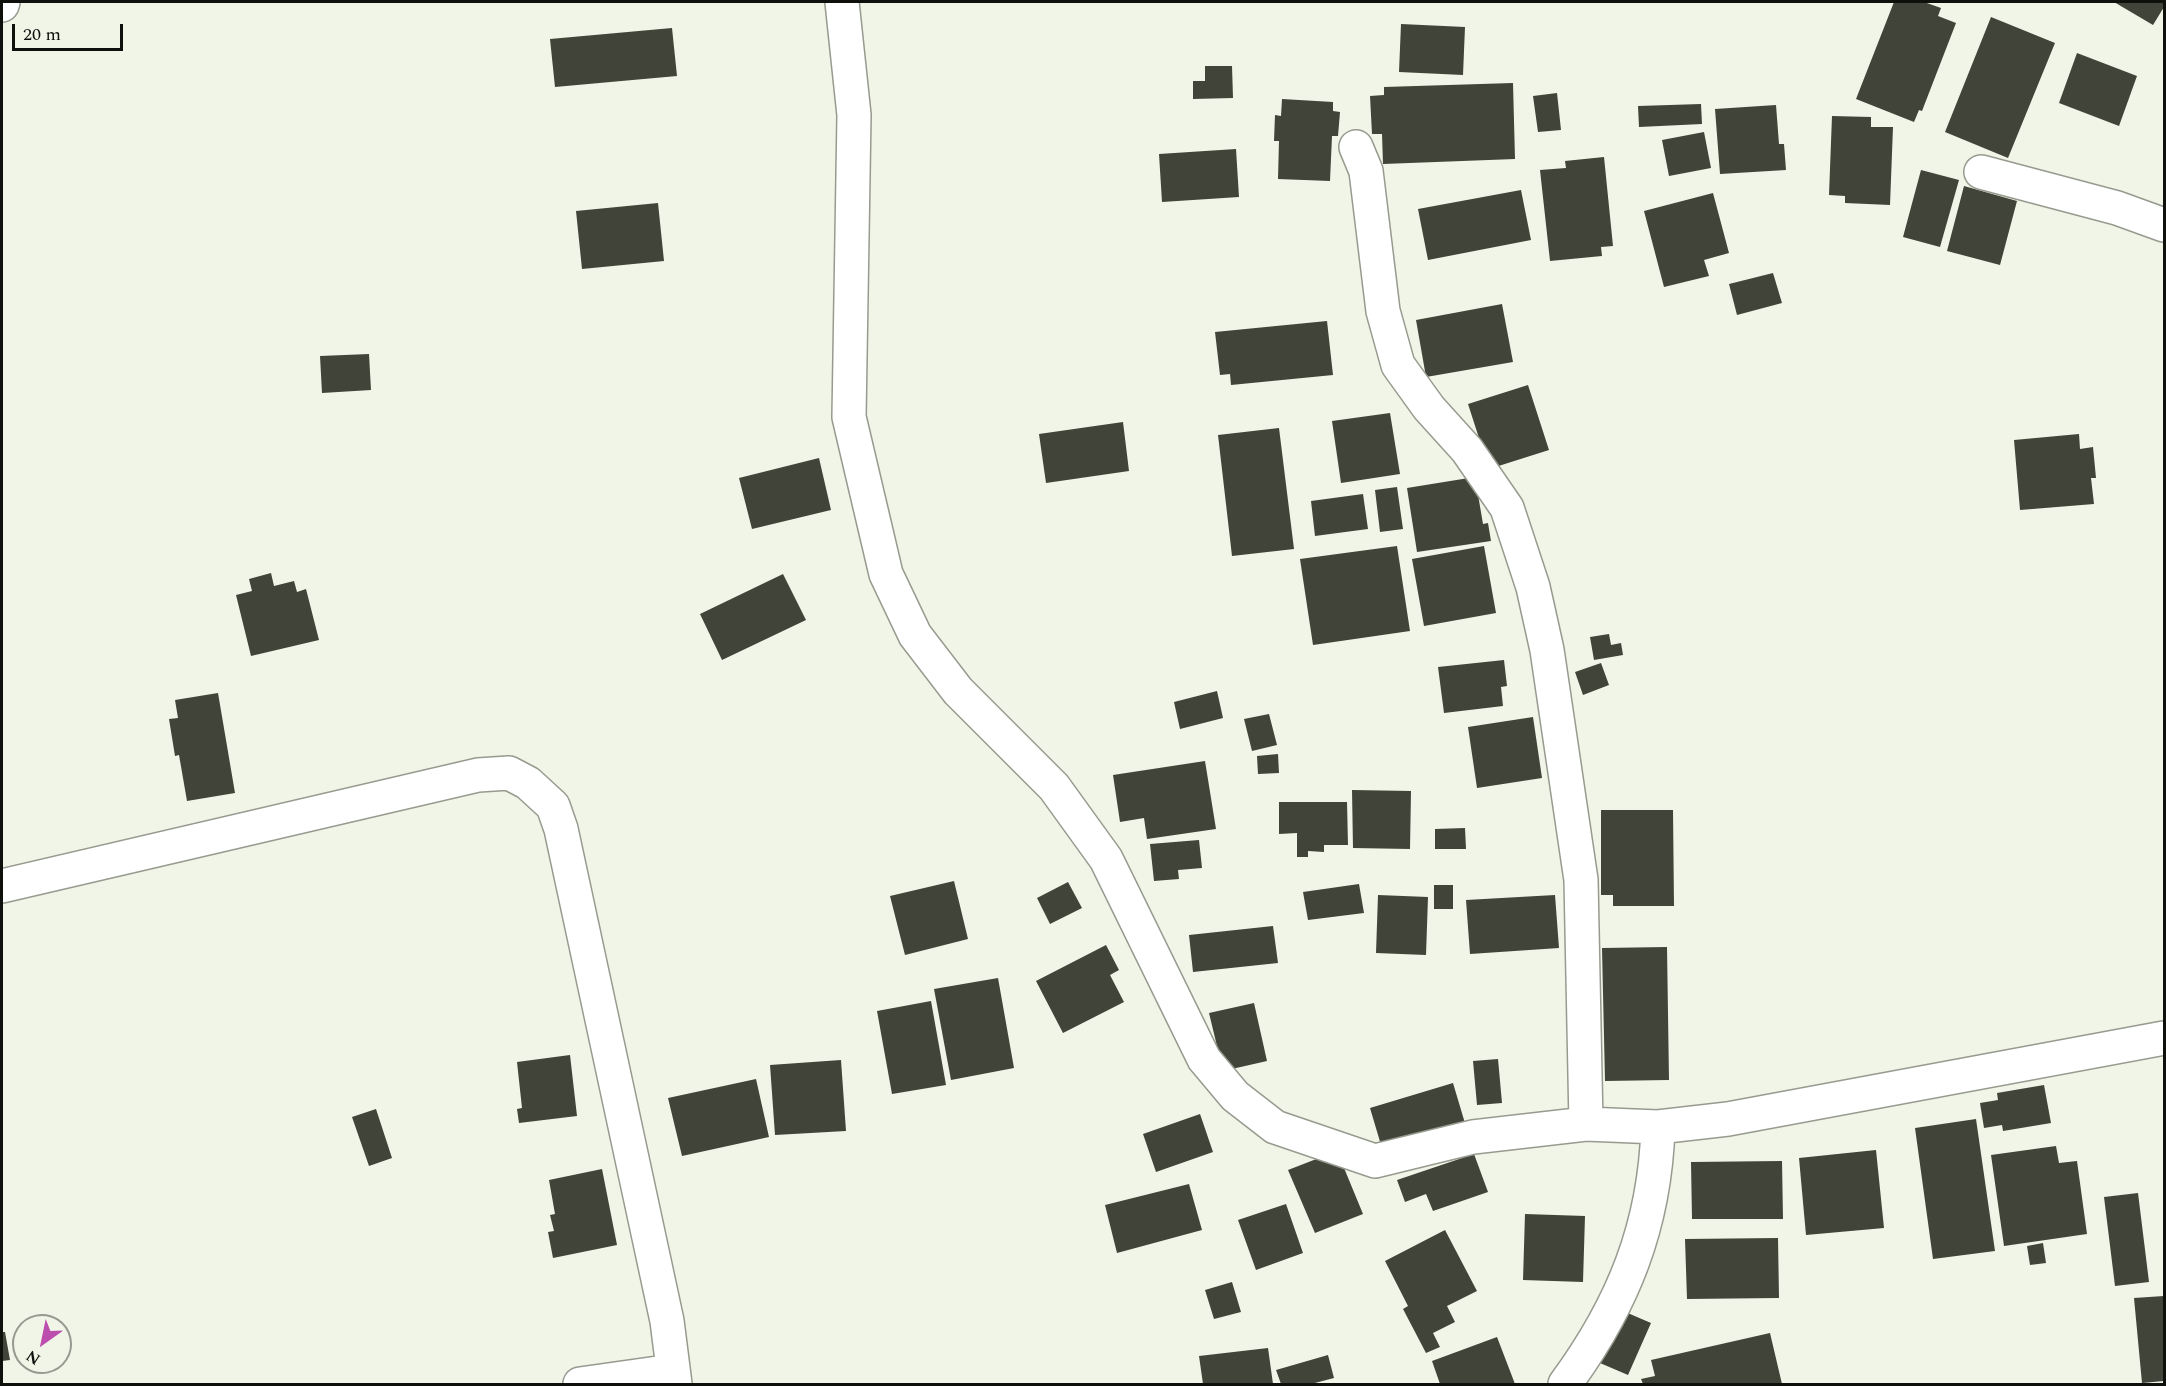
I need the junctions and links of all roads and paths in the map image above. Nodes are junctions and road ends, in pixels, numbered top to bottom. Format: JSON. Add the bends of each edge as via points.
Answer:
{"nodes":[{"id":1,"x":842,"y":2,"type":"edge"},
{"id":2,"x":1356,"y":147,"type":"dead end"},
{"id":3,"x":1981,"y":172,"type":"dead end"},
{"id":4,"x":2164,"y":225,"type":"edge"},
{"id":5,"x":2,"y":886,"type":"edge"},
{"id":6,"x":2164,"y":1038,"type":"edge"},
{"id":7,"x":1586,"y":1124,"type":"junction"},
{"id":8,"x":1658,"y":1127,"type":"junction"},
{"id":9,"x":674,"y":1378,"type":"edge"},
{"id":10,"x":580,"y":1384,"type":"edge"},
{"id":11,"x":1565,"y":1384,"type":"edge"}],
"edges":[{"from":1,"to":7,"type":"street","via":[[854,115],[849,417],[886,574],[915,635],[958,691],[1054,787],[1106,860],[1204,1059],[1235,1096],[1275,1127],[1375,1161],[1473,1137]]},
{"from":2,"to":7,"type":"street","via":[[1366,171],[1383,311],[1398,365],[1429,408],[1467,450],[1507,508],[1533,587],[1547,650],[1581,880]]},
{"from":3,"to":4,"type":"street","via":[[2118,208]]},
{"from":5,"to":9,"type":"street","via":[[478,775],[508,773],[528,783],[553,806],[561,829],[667,1321]]},
{"from":6,"to":8,"type":"street","via":[[1728,1119]]},
{"from":7,"to":8,"type":"street"},
{"from":8,"to":11,"type":"street","via":[[1656,1168],[1640,1246],[1590,1350]]},
{"from":9,"to":10,"type":"street"}]}
